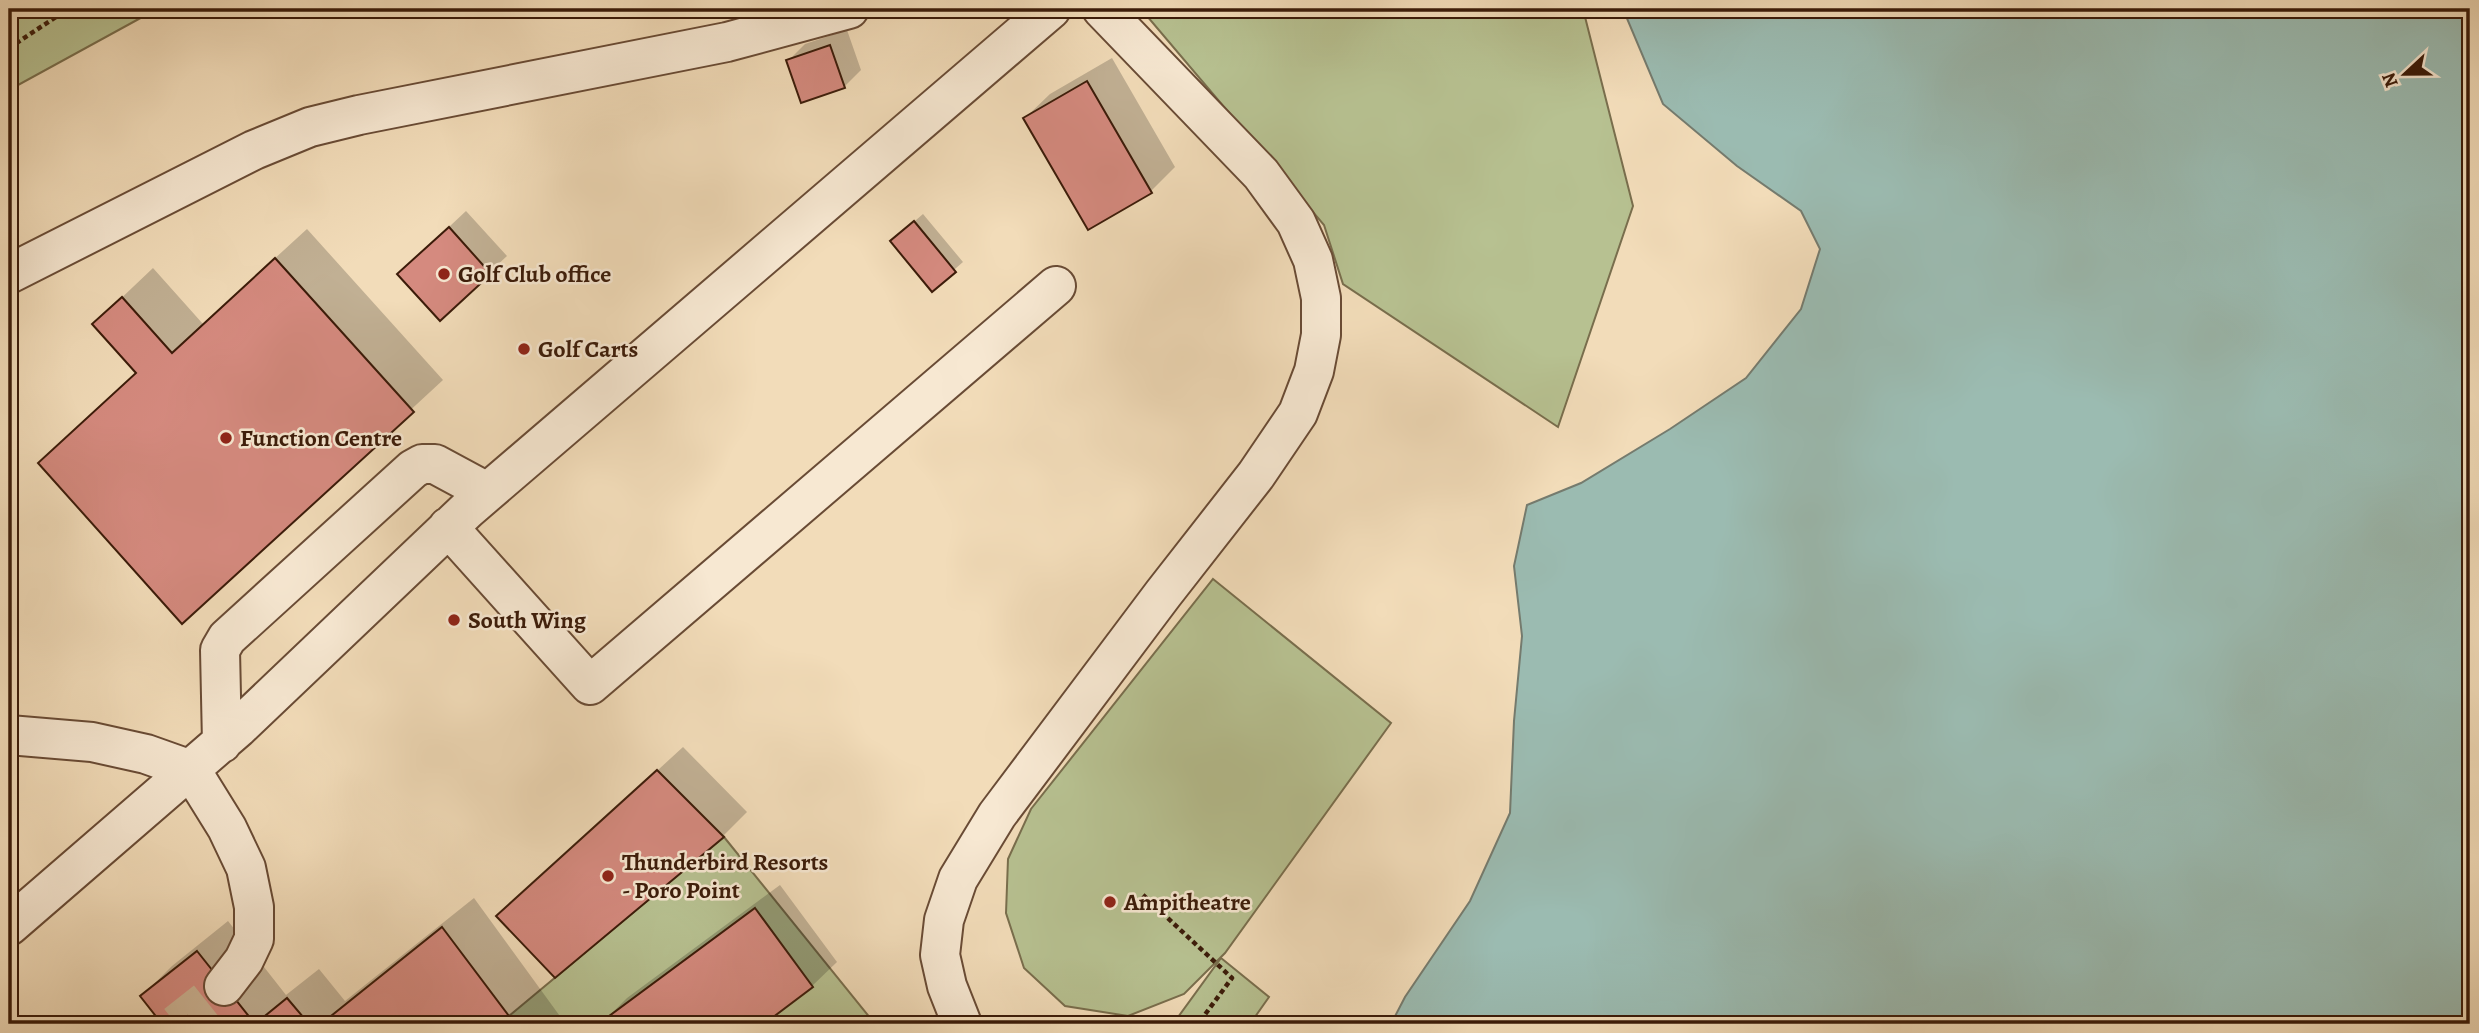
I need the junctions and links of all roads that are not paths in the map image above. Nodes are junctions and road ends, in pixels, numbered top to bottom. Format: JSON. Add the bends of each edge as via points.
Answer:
{"nodes":[{"id":1,"x":849,"y":9,"type":"edge"},
{"id":2,"x":1051,"y":9,"type":"edge"},
{"id":3,"x":1102,"y":9,"type":"edge"},
{"id":4,"x":9,"y":274,"type":"edge"},
{"id":5,"x":1056,"y":286,"type":"dead end"},
{"id":6,"x":487,"y":492,"type":"junction"},
{"id":7,"x":448,"y":527,"type":"junction"},
{"id":8,"x":9,"y":735,"type":"edge"},
{"id":9,"x":222,"y":743,"type":"junction"},
{"id":10,"x":191,"y":770,"type":"junction"},
{"id":11,"x":9,"y":926,"type":"edge"},
{"id":12,"x":224,"y":985,"type":"tunnel mouth"},
{"id":13,"x":962,"y":1024,"type":"edge"}],
"edges":[{"from":1,"to":4,"type":"street","via":[[727,42],[310,127],[254,150]]},
{"from":2,"to":6,"type":"street"},
{"from":3,"to":13,"type":"street","via":[[1261,174],[1296,222],[1314,260],[1321,335],[1314,371],[1298,413],[1284,434],[997,816],[958,879],[944,920],[940,955]]},
{"from":5,"to":7,"type":"street","via":[[590,685]]},
{"from":6,"to":7,"type":"street"},
{"from":6,"to":9,"type":"street","via":[[435,464],[413,469],[227,638],[220,650]]},
{"from":7,"to":9,"type":"street"},
{"from":8,"to":10,"type":"street","via":[[92,742]]},
{"from":9,"to":10,"type":"street"},
{"from":10,"to":11,"type":"street"},
{"from":10,"to":12,"type":"street","via":[[246,868],[254,907],[254,939]]}]}
